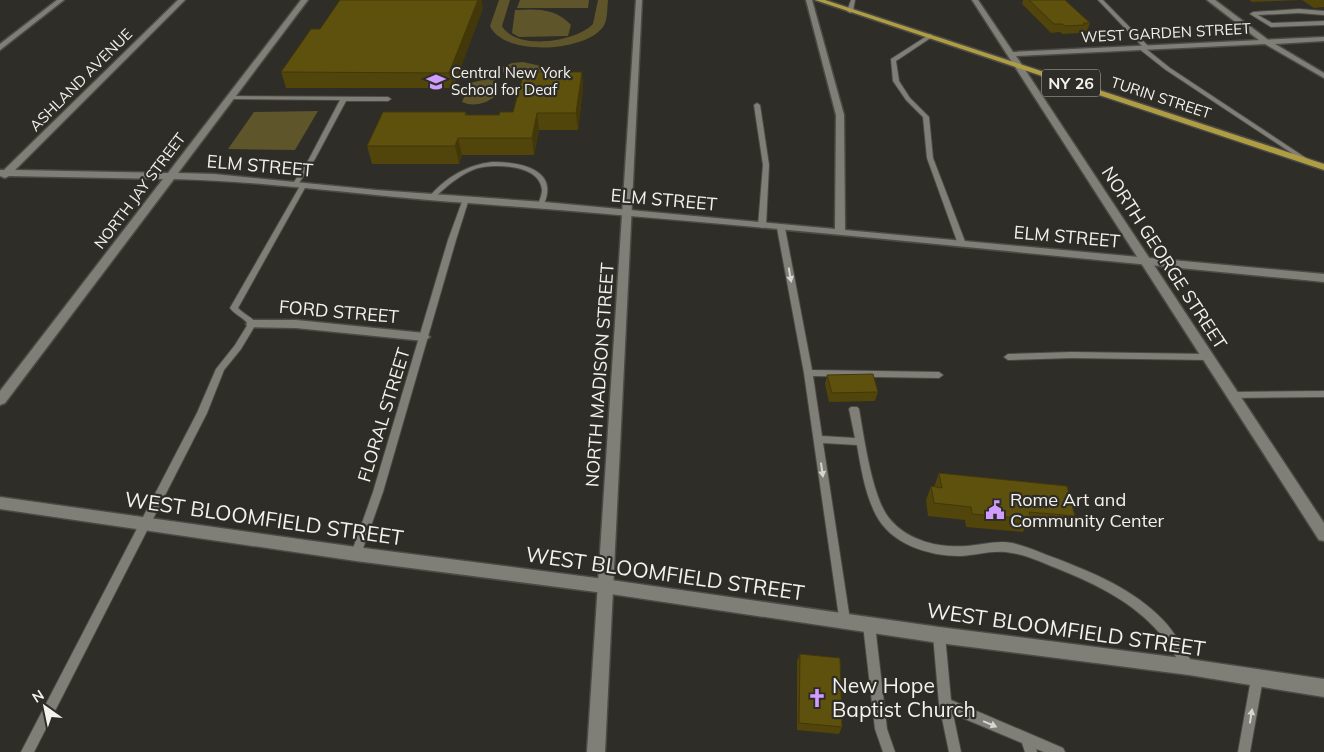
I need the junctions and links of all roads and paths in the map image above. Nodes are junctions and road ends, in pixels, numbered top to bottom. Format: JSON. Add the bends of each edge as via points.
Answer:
{"nodes":[{"id":1,"x":61,"y":0,"type":"edge"},
{"id":2,"x":182,"y":0,"type":"edge"},
{"id":3,"x":304,"y":0,"type":"edge"},
{"id":4,"x":639,"y":0,"type":"edge"},
{"id":5,"x":809,"y":0,"type":"edge"},
{"id":6,"x":818,"y":0,"type":"edge"},
{"id":7,"x":853,"y":0,"type":"edge"},
{"id":8,"x":975,"y":0,"type":"edge"},
{"id":9,"x":1100,"y":0,"type":"edge"},
{"id":10,"x":1210,"y":0,"type":"edge"},
{"id":11,"x":850,"y":10,"type":"junction"},
{"id":12,"x":1324,"y":13,"type":"edge"},
{"id":13,"x":1324,"y":23,"type":"edge"},
{"id":14,"x":930,"y":36,"type":"junction"},
{"id":15,"x":1324,"y":39,"type":"edge"},
{"id":16,"x":1267,"y":42,"type":"junction"},
{"id":17,"x":1143,"y":47,"type":"junction"},
{"id":18,"x":0,"y":48,"type":"edge"},
{"id":19,"x":1010,"y":54,"type":"junction"},
{"id":20,"x":1017,"y":65,"type":"junction"},
{"id":21,"x":1324,"y":76,"type":"edge"},
{"id":22,"x":230,"y":98,"type":"junction"},
{"id":23,"x":344,"y":98,"type":"junction"},
{"id":24,"x":388,"y":98,"type":"dead end"},
{"id":25,"x":757,"y":106,"type":"dead end"},
{"id":26,"x":1307,"y":161,"type":"junction"},
{"id":27,"x":1324,"y":167,"type":"edge"},
{"id":28,"x":2,"y":175,"type":"edge"},
{"id":29,"x":170,"y":175,"type":"junction"},
{"id":30,"x":299,"y":185,"type":"junction"},
{"id":31,"x":432,"y":197,"type":"junction"},
{"id":32,"x":466,"y":199,"type":"junction"},
{"id":33,"x":541,"y":205,"type":"junction"},
{"id":34,"x":628,"y":213,"type":"junction"},
{"id":35,"x":762,"y":226,"type":"junction"},
{"id":36,"x":781,"y":228,"type":"junction"},
{"id":37,"x":840,"y":233,"type":"junction"},
{"id":38,"x":962,"y":244,"type":"junction"},
{"id":39,"x":1145,"y":261,"type":"junction"},
{"id":40,"x":1324,"y":278,"type":"edge"},
{"id":41,"x":252,"y":324,"type":"junction"},
{"id":42,"x":424,"y":337,"type":"junction"},
{"id":43,"x":1008,"y":357,"type":"dead end"},
{"id":44,"x":1208,"y":357,"type":"junction"},
{"id":45,"x":808,"y":373,"type":"junction"},
{"id":46,"x":939,"y":375,"type":"dead end"},
{"id":47,"x":1324,"y":394,"type":"edge"},
{"id":48,"x":1232,"y":395,"type":"junction"},
{"id":49,"x":0,"y":400,"type":"edge"},
{"id":50,"x":854,"y":409,"type":"dead end"},
{"id":51,"x":818,"y":440,"type":"junction"},
{"id":52,"x":861,"y":442,"type":"junction"},
{"id":53,"x":0,"y":504,"type":"edge"},
{"id":54,"x":143,"y":524,"type":"junction"},
{"id":55,"x":1324,"y":535,"type":"edge"},
{"id":56,"x":356,"y":554,"type":"junction"},
{"id":57,"x":604,"y":586,"type":"junction"},
{"id":58,"x":844,"y":620,"type":"junction"},
{"id":59,"x":870,"y":625,"type":"junction"},
{"id":60,"x":939,"y":635,"type":"junction"},
{"id":61,"x":1189,"y":667,"type":"junction"},
{"id":62,"x":1257,"y":680,"type":"junction"},
{"id":63,"x":1324,"y":688,"type":"edge"},
{"id":64,"x":945,"y":704,"type":"junction"},
{"id":65,"x":1027,"y":739,"type":"junction"},
{"id":66,"x":27,"y":752,"type":"edge"},
{"id":67,"x":596,"y":752,"type":"edge"},
{"id":68,"x":889,"y":752,"type":"edge"},
{"id":69,"x":955,"y":752,"type":"edge"},
{"id":70,"x":1031,"y":752,"type":"edge"},
{"id":71,"x":1059,"y":752,"type":"edge"},
{"id":72,"x":1245,"y":752,"type":"edge"}],
"edges":[{"from":1,"to":18,"type":"street"},
{"from":2,"to":28,"type":"street","name":"ASHLAND AVENUE"},
{"from":3,"to":22,"type":"street","name":"NORTH JAY STREET"},
{"from":4,"to":34,"type":"street","name":"NORTH MADISON STREET"},
{"from":5,"to":37,"type":"street","via":[[840,115]]},
{"from":6,"to":11,"type":"main road","name":"TURIN STREET","number":"NY 26"},
{"from":7,"to":11,"type":"lane"},
{"from":8,"to":19,"type":"street","name":"NORTH GEORGE STREET"},
{"from":9,"to":17,"type":"lane"},
{"from":10,"to":16,"type":"street"},
{"from":11,"to":14,"type":"main road","name":"TURIN STREET","number":"NY 26"},
{"from":12,"to":13,"type":"lane","via":[[1253,14],[1271,25]]},
{"from":14,"to":20,"type":"main road","name":"TURIN STREET","number":"NY 26"},
{"from":14,"to":38,"type":"lane","via":[[893,60],[896,81],[926,117],[930,158]]},
{"from":15,"to":16,"type":"street","name":"WEST GARDEN STREET"},
{"from":16,"to":17,"type":"street","name":"WEST GARDEN STREET"},
{"from":16,"to":21,"type":"street"},
{"from":17,"to":19,"type":"street","name":"WEST GARDEN STREET"},
{"from":17,"to":26,"type":"lane","via":[[1168,69]]},
{"from":19,"to":20,"type":"street","name":"NORTH GEORGE STREET"},
{"from":20,"to":26,"type":"main road","name":"TURIN STREET","number":"NY 26"},
{"from":20,"to":39,"type":"street","name":"NORTH GEORGE STREET"},
{"from":22,"to":23,"type":"lane"},
{"from":22,"to":29,"type":"street","name":"NORTH JAY STREET"},
{"from":23,"to":24,"type":"lane"},
{"from":23,"to":30,"type":"lane"},
{"from":25,"to":35,"type":"lane","via":[[766,165]]},
{"from":26,"to":27,"type":"main road","name":"TURIN STREET","number":"NY 26"},
{"from":28,"to":29,"type":"street","name":"ELM STREET"},
{"from":29,"to":30,"type":"street","name":"ELM STREET"},
{"from":29,"to":49,"type":"street","name":"NORTH JAY STREET"},
{"from":30,"to":31,"type":"street","name":"ELM STREET"},
{"from":30,"to":41,"type":"lane","via":[[234,308]]},
{"from":31,"to":32,"type":"street","name":"ELM STREET"},
{"from":31,"to":33,"type":"lane","via":[[454,177],[475,167],[493,164],[520,166],[532,171],[541,179],[545,190]]},
{"from":32,"to":33,"type":"street","name":"ELM STREET"},
{"from":32,"to":42,"type":"lane","name":"FLORAL STREET"},
{"from":33,"to":34,"type":"street","name":"ELM STREET"},
{"from":34,"to":35,"type":"street","name":"ELM STREET"},
{"from":34,"to":57,"type":"street","name":"NORTH MADISON STREET"},
{"from":35,"to":36,"type":"street","name":"ELM STREET"},
{"from":36,"to":37,"type":"street","name":"ELM STREET"},
{"from":36,"to":45,"type":"lane","one_way":true},
{"from":37,"to":38,"type":"street","name":"ELM STREET"},
{"from":38,"to":39,"type":"street","name":"ELM STREET"},
{"from":39,"to":40,"type":"street","name":"ELM STREET"},
{"from":39,"to":44,"type":"street","name":"NORTH GEORGE STREET"},
{"from":41,"to":42,"type":"street","name":"FORD STREET","via":[[296,324]]},
{"from":41,"to":54,"type":"lane","via":[[220,369],[202,413]]},
{"from":42,"to":56,"type":"lane","name":"FLORAL STREET"},
{"from":43,"to":44,"type":"lane"},
{"from":44,"to":48,"type":"street","name":"NORTH GEORGE STREET"},
{"from":45,"to":46,"type":"lane"},
{"from":45,"to":51,"type":"lane"},
{"from":47,"to":48,"type":"lane"},
{"from":48,"to":55,"type":"street","name":"NORTH GEORGE STREET"},
{"from":50,"to":52,"type":"lane"},
{"from":51,"to":52,"type":"lane"},
{"from":51,"to":58,"type":"lane","one_way":true},
{"from":52,"to":61,"type":"lane","via":[[876,505],[884,520],[898,534],[937,550],[1012,548],[1092,578],[1143,608],[1160,625]]},
{"from":53,"to":54,"type":"street","name":"WEST BLOOMFIELD STREET"},
{"from":54,"to":56,"type":"street","name":"WEST BLOOMFIELD STREET"},
{"from":54,"to":66,"type":"lane"},
{"from":56,"to":57,"type":"street","name":"WEST BLOOMFIELD STREET"},
{"from":57,"to":58,"type":"street","name":"WEST BLOOMFIELD STREET"},
{"from":57,"to":67,"type":"street","name":"NORTH MADISON STREET"},
{"from":58,"to":59,"type":"street","name":"WEST BLOOMFIELD STREET"},
{"from":59,"to":60,"type":"street","name":"WEST BLOOMFIELD STREET"},
{"from":59,"to":68,"type":"lane","via":[[881,729]]},
{"from":60,"to":61,"type":"street","name":"WEST BLOOMFIELD STREET"},
{"from":60,"to":64,"type":"lane"},
{"from":61,"to":62,"type":"street","name":"WEST BLOOMFIELD STREET"},
{"from":62,"to":63,"type":"street","name":"WEST BLOOMFIELD STREET"},
{"from":72,"to":62,"type":"lane","one_way":true},
{"from":64,"to":65,"type":"lane","one_way":true},
{"from":64,"to":69,"type":"lane"},
{"from":65,"to":70,"type":"lane"},
{"from":65,"to":71,"type":"lane"}]}
